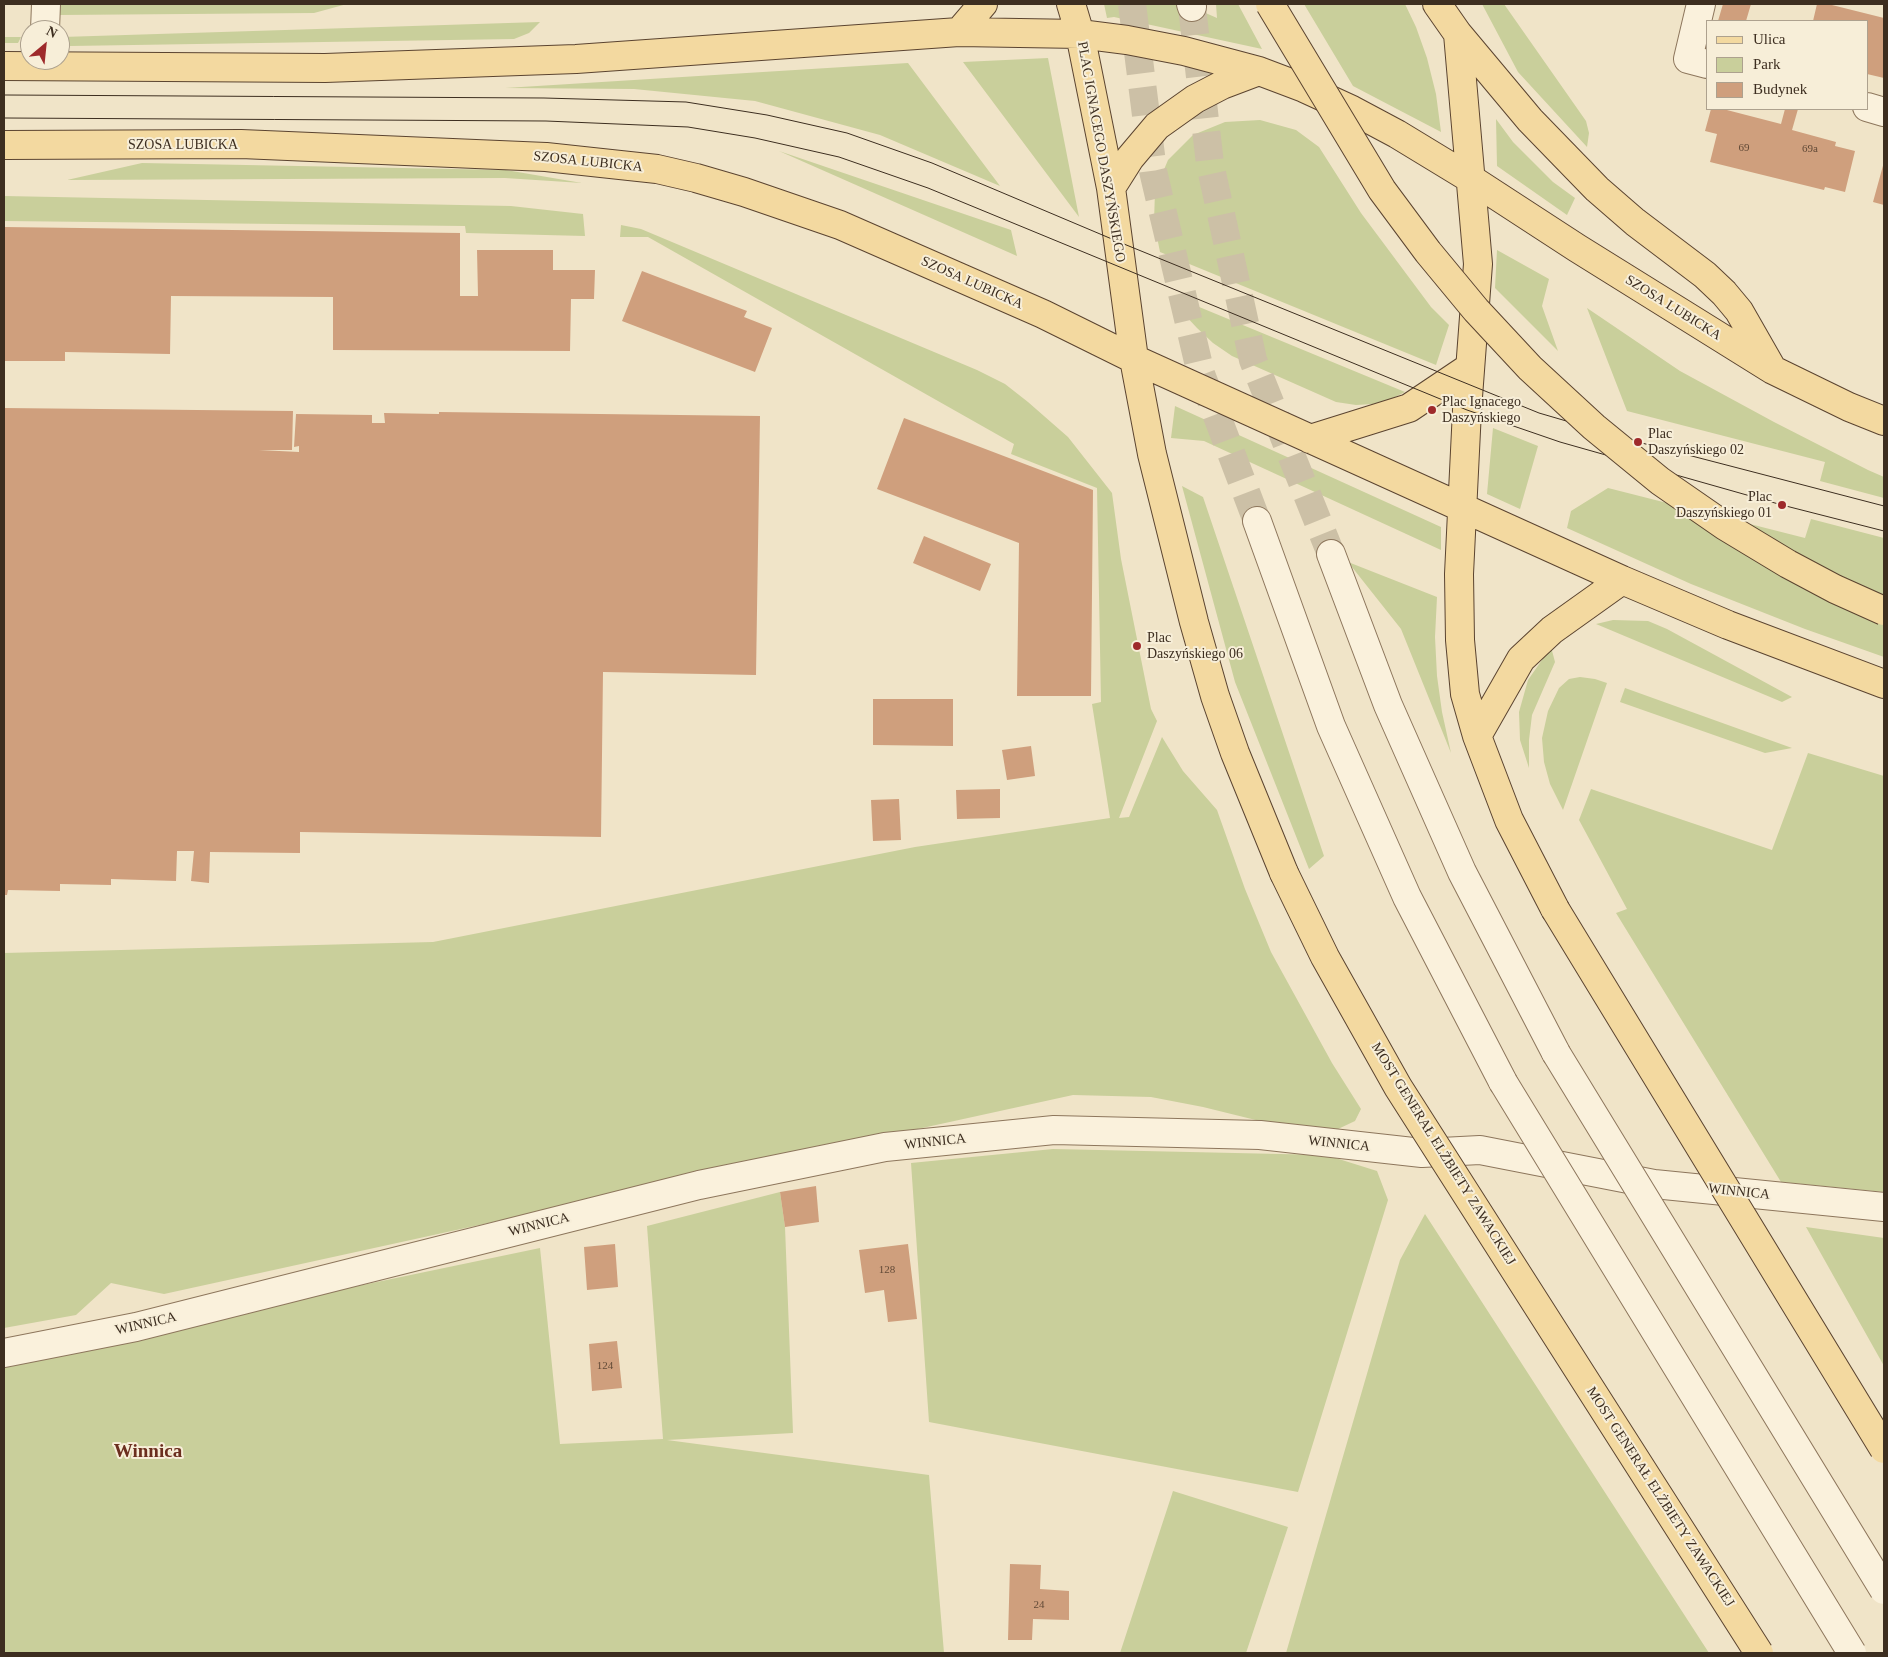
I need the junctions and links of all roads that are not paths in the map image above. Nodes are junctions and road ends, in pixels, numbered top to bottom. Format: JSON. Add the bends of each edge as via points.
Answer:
{"nodes":[{"id":1,"x":46,"y":4,"type":"edge"},
{"id":2,"x":983,"y":4,"type":"edge"},
{"id":3,"x":1071,"y":4,"type":"edge"},
{"id":4,"x":1270,"y":4,"type":"edge"},
{"id":5,"x":1437,"y":4,"type":"edge"},
{"id":6,"x":1701,"y":4,"type":"edge"},
{"id":7,"x":45,"y":20,"type":"edge"},
{"id":8,"x":959,"y":32,"type":"junction"},
{"id":9,"x":1080,"y":34,"type":"junction"},
{"id":10,"x":1458,"y":34,"type":"junction"},
{"id":11,"x":1697,"y":61,"type":"edge"},
{"id":12,"x":70,"y":63,"type":"edge"},
{"id":13,"x":20,"y":65,"type":"edge"},
{"id":14,"x":4,"y":66,"type":"edge"},
{"id":15,"x":1258,"y":71,"type":"junction"},
{"id":16,"x":1868,"y":107,"type":"edge"},
{"id":17,"x":1884,"y":112,"type":"edge"},
{"id":18,"x":4,"y":145,"type":"edge"},
{"id":19,"x":1471,"y":179,"type":"junction"},
{"id":20,"x":1111,"y":188,"type":"junction"},
{"id":21,"x":1134,"y":359,"type":"junction"},
{"id":22,"x":1470,"y":367,"type":"junction"},
{"id":23,"x":1774,"y":370,"type":"junction"},
{"id":24,"x":1884,"y":421,"type":"edge"},
{"id":25,"x":1310,"y":439,"type":"junction"},
{"id":26,"x":1462,"y":507,"type":"junction"},
{"id":27,"x":1257,"y":521,"type":"tunnel mouth"},
{"id":28,"x":1331,"y":554,"type":"tunnel mouth"},
{"id":29,"x":1622,"y":580,"type":"junction"},
{"id":30,"x":1884,"y":611,"type":"edge"},
{"id":31,"x":1194,"y":622,"type":"joint"},
{"id":32,"x":1884,"y":684,"type":"edge"},
{"id":33,"x":1478,"y":736,"type":"junction"},
{"id":34,"x":1884,"y":1207,"type":"edge"},
{"id":35,"x":4,"y":1354,"type":"edge"},
{"id":36,"x":1884,"y":1449,"type":"edge"},
{"id":37,"x":1884,"y":1590,"type":"edge"},
{"id":38,"x":1759,"y":1653,"type":"edge"},
{"id":39,"x":1852,"y":1653,"type":"edge"}],
"edges":[{"from":1,"to":7,"type":"street"},
{"from":2,"to":8,"type":"main road"},
{"from":3,"to":9,"type":"main road"},
{"from":4,"to":30,"type":"main road","bridge":true,"via":[[1382,190],[1476,310],[1530,368],[1660,481],[1725,526],[1835,589]]},
{"from":5,"to":10,"type":"main road"},
{"from":6,"to":11,"type":"street"},
{"from":8,"to":9,"type":"main road"},
{"from":8,"to":12,"type":"main road","via":[[557,60],[325,68]]},
{"from":9,"to":15,"type":"main road","name":"PLAC IGNACEGO DASZYŃSKIEGO","via":[[1184,51]]},
{"from":9,"to":20,"type":"main road","name":"PLAC IGNACEGO DASZYŃSKIEGO"},
{"from":10,"to":19,"type":"main road"},
{"from":10,"to":23,"type":"main road","via":[[1530,120],[1597,190],[1724,293],[1739,311]]},
{"from":13,"to":14,"type":"main road"},
{"from":15,"to":19,"type":"main road","name":"PLAC IGNACEGO DASZYŃSKIEGO","via":[[1352,110]]},
{"from":15,"to":20,"type":"main road","via":[[1194,99],[1157,126],[1130,158]]},
{"from":16,"to":17,"type":"street"},
{"from":18,"to":21,"type":"main road","name":"SZOSA LUBICKA","via":[[241,144],[546,157],[657,169],[744,192],[840,225],[1043,314]]},
{"from":19,"to":22,"type":"main road","via":[[1478,264]]},
{"from":19,"to":23,"type":"main road","name":"SZOSA LUBICKA"},
{"from":20,"to":21,"type":"main road","name":"PLAC IGNACEGO DASZYŃSKIEGO"},
{"from":21,"to":25,"type":"main road"},
{"from":21,"to":31,"type":"main road","name":"PLAC IGNACEGO DASZYŃSKIEGO","via":[[1152,454]]},
{"from":22,"to":25,"type":"main road","via":[[1409,408]]},
{"from":22,"to":26,"type":"main road"},
{"from":23,"to":24,"type":"main road","name":"SZOSA LUBICKA"},
{"from":25,"to":26,"type":"main road"},
{"from":26,"to":29,"type":"main road"},
{"from":26,"to":33,"type":"main road","via":[[1460,640],[1465,694]]},
{"from":27,"to":39,"type":"street","bridge":true,"via":[[1331,726],[1408,897],[1503,1082]]},
{"from":28,"to":37,"type":"street","bridge":true,"via":[[1388,705],[1462,872],[1556,1053]]},
{"from":29,"to":32,"type":"main road","via":[[1728,625]]},
{"from":29,"to":33,"type":"main road","via":[[1552,630],[1521,658]]},
{"from":31,"to":38,"type":"main road","name":"MOST GENERAŁ ELŻBIETY ZAWACKIEJ","bridge":true,"via":[[1235,753],[1284,873],[1325,957],[1398,1086]]},
{"from":33,"to":36,"type":"main road","bridge":true,"via":[[1509,820],[1555,909]]},
{"from":34,"to":35,"type":"street","name":"WINNICA","via":[[1654,1184],[1480,1150],[1422,1153],[1260,1136],[1054,1130],[885,1148],[699,1185],[136,1328]]}]}
